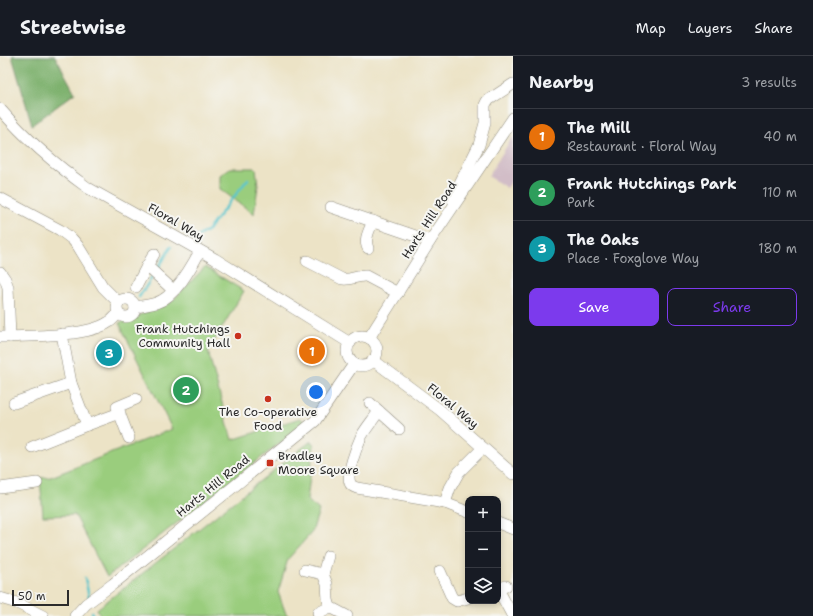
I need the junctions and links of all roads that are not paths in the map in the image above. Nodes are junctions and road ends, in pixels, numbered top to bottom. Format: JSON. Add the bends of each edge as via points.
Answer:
{"nodes":[{"id":1,"x":513,"y":84,"type":"edge"},
{"id":2,"x":0,"y":109,"type":"edge"},
{"id":3,"x":513,"y":118,"type":"edge"},
{"id":4,"x":0,"y":198,"type":"edge"},
{"id":5,"x":454,"y":205,"type":"junction"},
{"id":6,"x":331,"y":207,"type":"dead end"},
{"id":7,"x":373,"y":221,"type":"junction"},
{"id":8,"x":430,"y":241,"type":"junction"},
{"id":9,"x":368,"y":248,"type":"dead end"},
{"id":10,"x":200,"y":251,"type":"junction"},
{"id":11,"x":154,"y":254,"type":"dead end"},
{"id":12,"x":307,"y":261,"type":"dead end"},
{"id":13,"x":151,"y":270,"type":"junction"},
{"id":14,"x":0,"y":272,"type":"edge"},
{"id":15,"x":136,"y":287,"type":"dead end"},
{"id":16,"x":173,"y":290,"type":"junction"},
{"id":17,"x":398,"y":293,"type":"junction"},
{"id":18,"x":118,"y":308,"type":"junction"},
{"id":19,"x":62,"y":334,"type":"junction"},
{"id":20,"x":5,"y":337,"type":"edge"},
{"id":21,"x":369,"y":338,"type":"junction"},
{"id":22,"x":350,"y":343,"type":"junction"},
{"id":23,"x":373,"y":360,"type":"junction"},
{"id":24,"x":354,"y":364,"type":"junction"},
{"id":25,"x":70,"y":383,"type":"junction"},
{"id":26,"x":136,"y":399,"type":"dead end"},
{"id":27,"x":14,"y":403,"type":"dead end"},
{"id":28,"x":370,"y":403,"type":"dead end"},
{"id":29,"x":379,"y":412,"type":"junction"},
{"id":30,"x":120,"y":413,"type":"junction"},
{"id":31,"x":87,"y":425,"type":"junction"},
{"id":32,"x":399,"y":429,"type":"dead end"},
{"id":33,"x":129,"y":438,"type":"dead end"},
{"id":34,"x":32,"y":447,"type":"dead end"},
{"id":35,"x":483,"y":448,"type":"junction"},
{"id":36,"x":513,"y":474,"type":"edge"},
{"id":37,"x":37,"y":482,"type":"dead end"},
{"id":38,"x":0,"y":488,"type":"edge"},
{"id":39,"x":444,"y":503,"type":"junction"},
{"id":40,"x":465,"y":511,"type":"edge"},
{"id":41,"x":501,"y":524,"type":"edge"},
{"id":42,"x":513,"y":529,"type":"edge"},
{"id":43,"x":328,"y":556,"type":"dead end"},
{"id":44,"x":305,"y":570,"type":"dead end"},
{"id":45,"x":323,"y":574,"type":"junction"},
{"id":46,"x":440,"y":579,"type":"dead end"},
{"id":47,"x":506,"y":586,"type":"dead end"},
{"id":48,"x":0,"y":598,"type":"edge"},
{"id":49,"x":465,"y":599,"type":"edge"},
{"id":50,"x":330,"y":607,"type":"junction"},
{"id":51,"x":318,"y":613,"type":"dead end"},
{"id":52,"x":512,"y":615,"type":"edge"},
{"id":53,"x":43,"y":616,"type":"edge"},
{"id":54,"x":75,"y":616,"type":"edge"},
{"id":55,"x":347,"y":616,"type":"edge"}],
"edges":[{"from":1,"to":5,"type":"street","via":[[485,105],[479,145],[452,196]]},
{"from":2,"to":10,"type":"street","name":"Floral Way","via":[[35,146],[88,188]]},
{"from":3,"to":5,"type":"street","name":"Harts Hill Road"},
{"from":4,"to":18,"type":"street","via":[[72,239]]},
{"from":5,"to":8,"type":"street","name":"Harts Hill Road"},
{"from":6,"to":7,"type":"street"},
{"from":7,"to":8,"type":"street"},
{"from":7,"to":9,"type":"street","via":[[367,237]]},
{"from":8,"to":17,"type":"street","name":"Harts Hill Road"},
{"from":10,"to":16,"type":"street","via":[[188,273]]},
{"from":10,"to":22,"type":"street","name":"Floral Way"},
{"from":11,"to":13,"type":"street"},
{"from":12,"to":17,"type":"street","via":[[342,279],[366,276]]},
{"from":13,"to":15,"type":"street"},
{"from":13,"to":16,"type":"street"},
{"from":14,"to":20,"type":"street","via":[[8,287]]},
{"from":16,"to":18,"type":"street","via":[[157,303],[135,307],[130,316],[123,317]]},
{"from":17,"to":21,"type":"street","name":"Harts Hill Road"},
{"from":18,"to":19,"type":"street","via":[[109,322],[100,327]]},
{"from":19,"to":20,"type":"street"},
{"from":19,"to":25,"type":"street"},
{"from":21,"to":22,"type":"street","via":[[356,337]]},
{"from":21,"to":23,"type":"street","via":[[377,348]]},
{"from":22,"to":24,"type":"street","via":[[347,352]]},
{"from":23,"to":24,"type":"street","via":[[367,365]]},
{"from":23,"to":35,"type":"street","name":"Floral Way","via":[[440,410]]},
{"from":24,"to":54,"type":"street","name":"Harts Hill Road","via":[[315,421],[113,584],[97,594]]},
{"from":25,"to":27,"type":"street"},
{"from":25,"to":31,"type":"street"},
{"from":26,"to":30,"type":"street","via":[[117,407]]},
{"from":28,"to":29,"type":"street"},
{"from":29,"to":32,"type":"street"},
{"from":29,"to":39,"type":"street","via":[[355,451],[349,480],[351,484],[373,491]]},
{"from":30,"to":31,"type":"street"},
{"from":30,"to":33,"type":"street"},
{"from":31,"to":34,"type":"street"},
{"from":35,"to":36,"type":"street","name":"Floral Way"},
{"from":35,"to":39,"type":"street","via":[[459,472]]},
{"from":37,"to":38,"type":"street"},
{"from":39,"to":40,"type":"street"},
{"from":41,"to":42,"type":"street"},
{"from":43,"to":45,"type":"street"},
{"from":44,"to":45,"type":"street"},
{"from":45,"to":50,"type":"street"},
{"from":46,"to":49,"type":"street","via":[[452,598],[457,601]]},
{"from":47,"to":52,"type":"street","via":[[498,589]]},
{"from":48,"to":53,"type":"street"},
{"from":50,"to":51,"type":"street"},
{"from":50,"to":55,"type":"street"}]}
